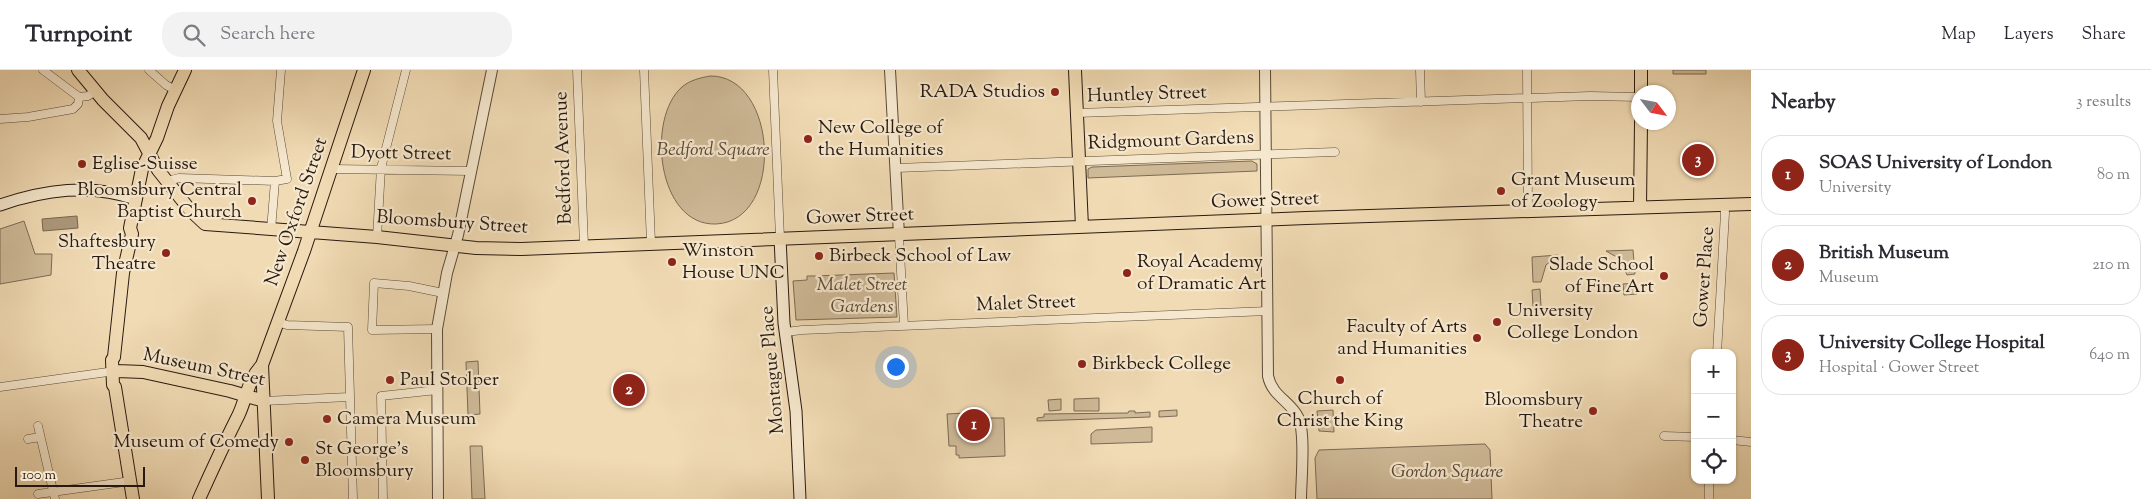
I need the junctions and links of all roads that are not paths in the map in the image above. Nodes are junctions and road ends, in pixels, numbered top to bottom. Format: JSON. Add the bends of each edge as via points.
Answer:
{"nodes":[{"id":1,"x":43,"y":70,"type":"edge"},
{"id":2,"x":149,"y":70,"type":"edge"},
{"id":3,"x":185,"y":70,"type":"edge"},
{"id":4,"x":281,"y":70,"type":"edge"},
{"id":5,"x":364,"y":70,"type":"edge"},
{"id":6,"x":406,"y":70,"type":"edge"},
{"id":7,"x":492,"y":70,"type":"edge"},
{"id":8,"x":578,"y":70,"type":"edge"},
{"id":9,"x":644,"y":70,"type":"edge"},
{"id":10,"x":773,"y":70,"type":"edge"},
{"id":11,"x":890,"y":70,"type":"edge"},
{"id":12,"x":1075,"y":70,"type":"edge"},
{"id":13,"x":1265,"y":70,"type":"edge"},
{"id":14,"x":1420,"y":70,"type":"edge"},
{"id":15,"x":1527,"y":70,"type":"edge"},
{"id":16,"x":1641,"y":70,"type":"edge"},
{"id":17,"x":83,"y":73,"type":"edge"},
{"id":18,"x":1641,"y":85,"type":"edge"},
{"id":19,"x":176,"y":90,"type":"junction"},
{"id":20,"x":95,"y":91,"type":"junction"},
{"id":21,"x":79,"y":96,"type":"junction"},
{"id":22,"x":1631,"y":97,"type":"edge"},
{"id":23,"x":1528,"y":99,"type":"junction"},
{"id":24,"x":1422,"y":102,"type":"junction"},
{"id":25,"x":1265,"y":106,"type":"junction"},
{"id":26,"x":1077,"y":113,"type":"junction"},
{"id":27,"x":0,"y":120,"type":"edge"},
{"id":28,"x":1641,"y":130,"type":"edge"},
{"id":29,"x":1336,"y":152,"type":"dead end"},
{"id":30,"x":148,"y":154,"type":"junction"},
{"id":31,"x":1265,"y":154,"type":"junction"},
{"id":32,"x":1079,"y":161,"type":"junction"},
{"id":33,"x":332,"y":168,"type":"junction"},
{"id":34,"x":381,"y":168,"type":"junction"},
{"id":35,"x":896,"y":168,"type":"junction"},
{"id":36,"x":470,"y":171,"type":"junction"},
{"id":37,"x":167,"y":181,"type":"junction"},
{"id":38,"x":275,"y":181,"type":"junction"},
{"id":39,"x":140,"y":199,"type":"junction"},
{"id":40,"x":1724,"y":204,"type":"junction"},
{"id":41,"x":1751,"y":204,"type":"edge"},
{"id":42,"x":0,"y":205,"type":"edge"},
{"id":43,"x":1640,"y":207,"type":"junction"},
{"id":44,"x":1528,"y":211,"type":"junction"},
{"id":45,"x":1268,"y":220,"type":"junction"},
{"id":46,"x":1082,"y":227,"type":"junction"},
{"id":47,"x":272,"y":230,"type":"junction"},
{"id":48,"x":310,"y":233,"type":"junction"},
{"id":49,"x":899,"y":235,"type":"junction"},
{"id":50,"x":377,"y":237,"type":"junction"},
{"id":51,"x":780,"y":238,"type":"junction"},
{"id":52,"x":652,"y":243,"type":"junction"},
{"id":53,"x":455,"y":245,"type":"junction"},
{"id":54,"x":584,"y":245,"type":"junction"},
{"id":55,"x":443,"y":293,"type":"junction"},
{"id":56,"x":1268,"y":311,"type":"junction"},
{"id":57,"x":278,"y":322,"type":"junction"},
{"id":58,"x":904,"y":326,"type":"junction"},
{"id":59,"x":437,"y":329,"type":"junction"},
{"id":60,"x":786,"y":332,"type":"junction"},
{"id":61,"x":1717,"y":349,"type":"edge"},
{"id":62,"x":262,"y":365,"type":"junction"},
{"id":63,"x":115,"y":371,"type":"junction"},
{"id":64,"x":0,"y":387,"type":"edge"},
{"id":65,"x":437,"y":390,"type":"junction"},
{"id":66,"x":245,"y":396,"type":"junction"},
{"id":67,"x":349,"y":397,"type":"junction"},
{"id":68,"x":264,"y":401,"type":"junction"},
{"id":69,"x":38,"y":426,"type":"dead end"},
{"id":70,"x":1664,"y":436,"type":"dead end"},
{"id":71,"x":40,"y":437,"type":"junction"},
{"id":72,"x":1691,"y":437,"type":"edge"},
{"id":73,"x":28,"y":439,"type":"dead end"},
{"id":74,"x":1736,"y":440,"type":"edge"},
{"id":75,"x":1751,"y":442,"type":"edge"},
{"id":76,"x":131,"y":481,"type":"junction"},
{"id":77,"x":1709,"y":484,"type":"edge"},
{"id":78,"x":38,"y":494,"type":"dead end"},
{"id":79,"x":54,"y":495,"type":"edge"},
{"id":80,"x":133,"y":499,"type":"edge"},
{"id":81,"x":199,"y":499,"type":"edge"},
{"id":82,"x":268,"y":499,"type":"edge"},
{"id":83,"x":353,"y":499,"type":"edge"},
{"id":84,"x":383,"y":499,"type":"edge"},
{"id":85,"x":438,"y":499,"type":"edge"},
{"id":86,"x":800,"y":499,"type":"edge"},
{"id":87,"x":1301,"y":499,"type":"edge"},
{"id":88,"x":1709,"y":499,"type":"edge"}],
"edges":[{"from":1,"to":21,"type":"street"},
{"from":2,"to":19,"type":"street"},
{"from":3,"to":19,"type":"main road"},
{"from":4,"to":38,"type":"street","via":[[277,121],[287,179]]},
{"from":5,"to":33,"type":"main road","name":"New Oxford Street"},
{"from":6,"to":34,"type":"street"},
{"from":7,"to":36,"type":"street"},
{"from":8,"to":54,"type":"street","name":"Bedford Avenue"},
{"from":9,"to":52,"type":"street"},
{"from":10,"to":51,"type":"street"},
{"from":11,"to":35,"type":"street"},
{"from":12,"to":26,"type":"main road"},
{"from":13,"to":25,"type":"street"},
{"from":14,"to":24,"type":"street"},
{"from":15,"to":23,"type":"street"},
{"from":16,"to":18,"type":"main road"},
{"from":17,"to":20,"type":"main road","name":"Bloomsbury Street"},
{"from":19,"to":30,"type":"main road"},
{"from":20,"to":21,"type":"street","via":[[88,96]]},
{"from":20,"to":30,"type":"main road","name":"Bloomsbury Street","via":[[136,132]]},
{"from":21,"to":27,"type":"street","via":[[73,109]]},
{"from":22,"to":23,"type":"street","name":"Huntley Street"},
{"from":23,"to":24,"type":"street","name":"Huntley Street"},
{"from":23,"to":44,"type":"street"},
{"from":24,"to":25,"type":"street","name":"Huntley Street"},
{"from":25,"to":26,"type":"street","name":"Huntley Street"},
{"from":25,"to":31,"type":"street"},
{"from":26,"to":32,"type":"main road"},
{"from":28,"to":43,"type":"main road"},
{"from":29,"to":31,"type":"street","name":"Ridgmount Gardens"},
{"from":30,"to":37,"type":"main road","name":"Bloomsbury Street"},
{"from":30,"to":39,"type":"main road","via":[[149,172]]},
{"from":31,"to":32,"type":"street","name":"Ridgmount Gardens"},
{"from":31,"to":45,"type":"street"},
{"from":32,"to":35,"type":"street","name":"Ridgmount Gardens"},
{"from":32,"to":46,"type":"main road"},
{"from":33,"to":34,"type":"street","name":"Dyott Street"},
{"from":33,"to":48,"type":"main road","name":"New Oxford Street"},
{"from":34,"to":36,"type":"street","name":"Dyott Street"},
{"from":34,"to":50,"type":"street"},
{"from":35,"to":49,"type":"street"},
{"from":36,"to":53,"type":"street"},
{"from":37,"to":38,"type":"street","via":[[178,178]]},
{"from":37,"to":47,"type":"main road","name":"Bloomsbury Street","via":[[205,224]]},
{"from":38,"to":47,"type":"street"},
{"from":39,"to":42,"type":"main road","via":[[113,192],[76,189],[31,195]]},
{"from":39,"to":63,"type":"main road","via":[[130,228],[132,234],[123,273]]},
{"from":40,"to":41,"type":"main road","name":"Gower Street"},
{"from":40,"to":43,"type":"main road","name":"Gower Street"},
{"from":40,"to":61,"type":"street","name":"Gower Place"},
{"from":43,"to":44,"type":"main road","name":"Gower Street"},
{"from":44,"to":45,"type":"main road","name":"Gower Street"},
{"from":45,"to":46,"type":"main road","name":"Gower Street"},
{"from":45,"to":56,"type":"street"},
{"from":46,"to":49,"type":"main road","name":"Gower Street"},
{"from":47,"to":48,"type":"main road","name":"Bloomsbury Street"},
{"from":48,"to":50,"type":"main road","name":"Bloomsbury Street"},
{"from":48,"to":57,"type":"main road","name":"New Oxford Street"},
{"from":49,"to":51,"type":"main road","name":"Gower Street"},
{"from":49,"to":58,"type":"street"},
{"from":50,"to":53,"type":"main road","name":"Bloomsbury Street"},
{"from":51,"to":52,"type":"main road"},
{"from":51,"to":60,"type":"main road","name":"Montague Place"},
{"from":52,"to":54,"type":"main road","name":"Bloomsbury Street"},
{"from":53,"to":54,"type":"main road","name":"Bloomsbury Street","via":[[514,249]]},
{"from":53,"to":55,"type":"street"},
{"from":55,"to":59,"type":"street"},
{"from":55,"to":59,"type":"street","via":[[374,283],[372,330]]},
{"from":56,"to":58,"type":"street","name":"Malet Street"},
{"from":56,"to":87,"type":"street","via":[[1268,376],[1272,388],[1298,417],[1304,442]]},
{"from":57,"to":62,"type":"main road","name":"New Oxford Street"},
{"from":57,"to":67,"type":"street","via":[[348,327]]},
{"from":58,"to":60,"type":"street","name":"Malet Street"},
{"from":59,"to":65,"type":"street"},
{"from":60,"to":86,"type":"main road","name":"Montague Place","via":[[796,411]]},
{"from":62,"to":66,"type":"main road","via":[[254,374]]},
{"from":62,"to":68,"type":"main road"},
{"from":63,"to":64,"type":"street"},
{"from":63,"to":66,"type":"main road","name":"Museum Street","via":[[142,372]]},
{"from":63,"to":76,"type":"main road"},
{"from":65,"to":84,"type":"street","via":[[381,396]]},
{"from":65,"to":85,"type":"street"},
{"from":66,"to":68,"type":"main road","name":"Museum Street"},
{"from":66,"to":81,"type":"main road"},
{"from":67,"to":68,"type":"street","name":"Museum Street"},
{"from":67,"to":83,"type":"street"},
{"from":68,"to":82,"type":"main road"},
{"from":69,"to":71,"type":"street"},
{"from":70,"to":72,"type":"street"},
{"from":71,"to":73,"type":"street"},
{"from":71,"to":79,"type":"street"},
{"from":74,"to":75,"type":"street"},
{"from":76,"to":79,"type":"street"},
{"from":76,"to":80,"type":"main road"},
{"from":77,"to":88,"type":"street"},
{"from":78,"to":79,"type":"street"}]}
